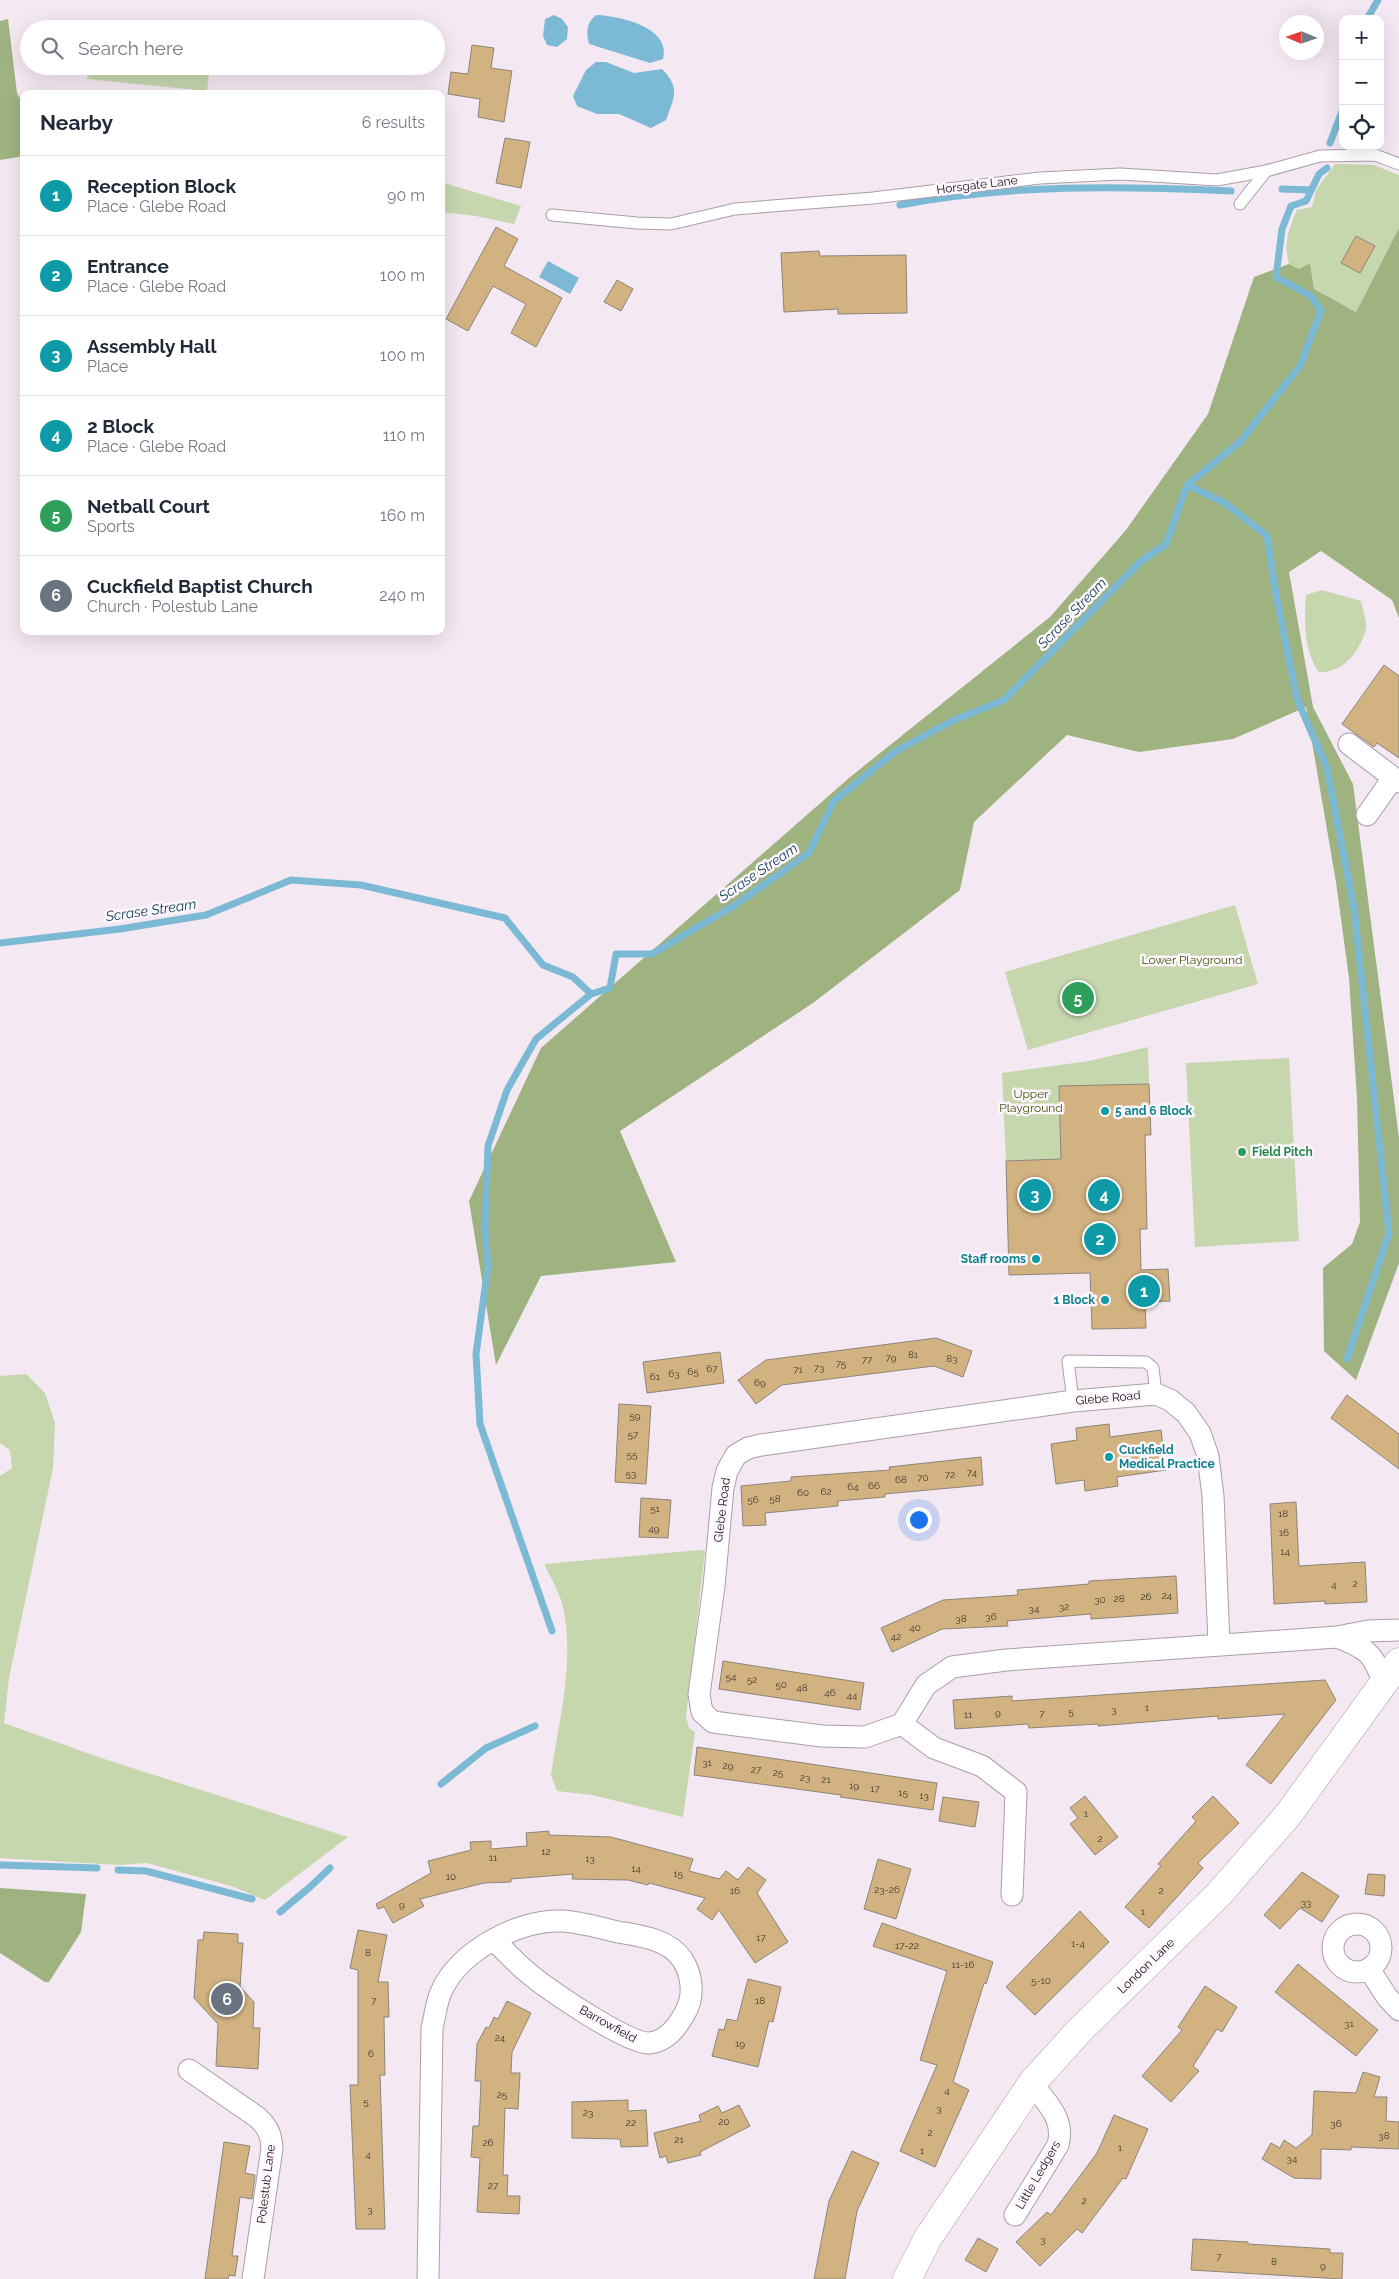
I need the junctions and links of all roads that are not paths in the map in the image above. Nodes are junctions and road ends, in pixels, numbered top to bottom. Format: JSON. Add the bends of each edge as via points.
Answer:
{"nodes":[{"id":1,"x":1399,"y":164,"type":"edge"},
{"id":2,"x":1266,"y":171,"type":"junction"},
{"id":3,"x":1240,"y":204,"type":"dead end"},
{"id":4,"x":552,"y":215,"type":"dead end"},
{"id":5,"x":1349,"y":744,"type":"dead end"},
{"id":6,"x":1396,"y":780,"type":"edge"},
{"id":7,"x":1367,"y":815,"type":"dead end"},
{"id":8,"x":1156,"y":1394,"type":"junction"},
{"id":9,"x":1073,"y":1401,"type":"junction"},
{"id":10,"x":1399,"y":1630,"type":"edge"},
{"id":11,"x":1337,"y":1637,"type":"junction"},
{"id":12,"x":1218,"y":1644,"type":"junction"},
{"id":13,"x":1392,"y":1673,"type":"edge"},
{"id":14,"x":902,"y":1724,"type":"junction"},
{"id":15,"x":1012,"y":1895,"type":"dead end"},
{"id":16,"x":494,"y":1940,"type":"junction"},
{"id":17,"x":1369,"y":1969,"type":"dead end"},
{"id":18,"x":1399,"y":2010,"type":"edge"},
{"id":19,"x":189,"y":2070,"type":"dead end"},
{"id":20,"x":1032,"y":2083,"type":"junction"},
{"id":21,"x":1015,"y":2216,"type":"dead end"},
{"id":22,"x":253,"y":2279,"type":"edge"},
{"id":23,"x":428,"y":2279,"type":"edge"},
{"id":24,"x":907,"y":2279,"type":"edge"}],
"edges":[{"from":1,"to":2,"type":"lane","name":"Horsgate Lane","via":[[1375,155],[1320,156]]},
{"from":2,"to":3,"type":"lane"},
{"from":2,"to":4,"type":"lane","name":"Horsgate Lane","via":[[1217,180],[1120,174],[1040,178],[873,198],[735,209],[671,224]]},
{"from":5,"to":6,"type":"street"},
{"from":6,"to":7,"type":"street"},
{"from":8,"to":9,"type":"street","name":"Glebe Road"},
{"from":8,"to":9,"type":"lane","via":[[1153,1368],[1146,1362],[1068,1361]]},
{"from":8,"to":12,"type":"street","name":"Glebe Road","via":[[1186,1413],[1200,1434],[1208,1456]]},
{"from":9,"to":14,"type":"street","name":"Glebe Road","via":[[761,1445],[736,1456],[727,1471],[701,1671],[699,1694],[702,1712],[713,1722],[822,1736],[864,1737]]},
{"from":10,"to":11,"type":"street"},
{"from":11,"to":12,"type":"street"},
{"from":11,"to":13,"type":"street","via":[[1360,1646]]},
{"from":12,"to":14,"type":"street","via":[[952,1667],[926,1685]]},
{"from":13,"to":20,"type":"main road","name":"London Lane","via":[[1288,1815],[1219,1894],[1079,2031]]},
{"from":14,"to":15,"type":"street","via":[[934,1748],[982,1766],[1016,1792]]},
{"from":16,"to":16,"type":"street","name":"Barrowfield","via":[[534,1923],[563,1921],[648,1937],[671,1947],[682,1959],[689,1973],[692,1992],[687,2010],[678,2026],[662,2040],[634,2041],[526,1972]]},
{"from":16,"to":23,"type":"street","name":"Barrowfield","via":[[466,1959],[451,1975],[440,1993],[432,2028]]},
{"from":17,"to":18,"type":"street"},
{"from":19,"to":22,"type":"street","name":"Polestub Lane","via":[[257,2117],[271,2136]]},
{"from":20,"to":21,"type":"street","name":"Little Ledgers","via":[[1059,2120],[1062,2132],[1058,2145]]},
{"from":20,"to":24,"type":"main road","name":"London Lane","via":[[928,2238]]}]}
